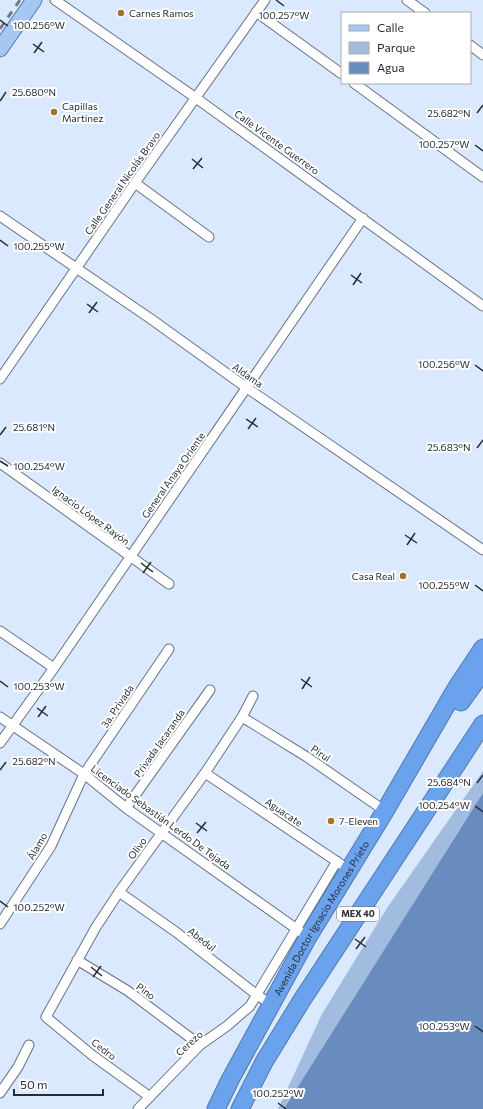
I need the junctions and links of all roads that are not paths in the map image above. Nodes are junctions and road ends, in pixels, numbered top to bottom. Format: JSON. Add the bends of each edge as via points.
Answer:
{"nodes":[{"id":1,"x":34,"y":0,"type":"edge"},
{"id":2,"x":54,"y":0,"type":"edge"},
{"id":3,"x":265,"y":0,"type":"edge"},
{"id":4,"x":407,"y":0,"type":"edge"},
{"id":5,"x":256,"y":12,"type":"junction"},
{"id":6,"x":424,"y":12,"type":"edge"},
{"id":7,"x":471,"y":46,"type":"edge"},
{"id":8,"x":0,"y":49,"type":"edge"},
{"id":9,"x":483,"y":55,"type":"edge"},
{"id":10,"x":341,"y":73,"type":"edge"},
{"id":11,"x":355,"y":84,"type":"edge"},
{"id":12,"x":196,"y":98,"type":"junction"},
{"id":13,"x":483,"y":177,"type":"edge"},
{"id":14,"x":135,"y":183,"type":"junction"},
{"id":15,"x":0,"y":216,"type":"edge"},
{"id":16,"x":363,"y":218,"type":"junction"},
{"id":17,"x":209,"y":237,"type":"dead end"},
{"id":18,"x":76,"y":268,"type":"junction"},
{"id":19,"x":483,"y":306,"type":"edge"},
{"id":20,"x":0,"y":379,"type":"edge"},
{"id":21,"x":247,"y":388,"type":"junction"},
{"id":22,"x":0,"y":463,"type":"edge"},
{"id":23,"x":483,"y":550,"type":"edge"},
{"id":24,"x":130,"y":556,"type":"junction"},
{"id":25,"x":169,"y":584,"type":"dead end"},
{"id":26,"x":0,"y":631,"type":"edge"},
{"id":27,"x":483,"y":648,"type":"edge"},
{"id":28,"x":168,"y":649,"type":"dead end"},
{"id":29,"x":54,"y":668,"type":"junction"},
{"id":30,"x":483,"y":671,"type":"edge"},
{"id":31,"x":210,"y":690,"type":"dead end"},
{"id":32,"x":253,"y":696,"type":"dead end"},
{"id":33,"x":0,"y":717,"type":"edge"},
{"id":34,"x":242,"y":717,"type":"junction"},
{"id":35,"x":483,"y":724,"type":"edge"},
{"id":36,"x":13,"y":726,"type":"junction"},
{"id":37,"x":0,"y":743,"type":"edge"},
{"id":38,"x":205,"y":773,"type":"junction"},
{"id":39,"x":84,"y":774,"type":"junction"},
{"id":40,"x":400,"y":784,"type":"junction"},
{"id":41,"x":126,"y":808,"type":"junction"},
{"id":42,"x":385,"y":811,"type":"junction"},
{"id":43,"x":161,"y":833,"type":"junction"},
{"id":44,"x":343,"y":866,"type":"junction"},
{"id":45,"x":119,"y":892,"type":"junction"},
{"id":46,"x":0,"y":924,"type":"edge"},
{"id":47,"x":302,"y":934,"type":"junction"},
{"id":48,"x":77,"y":960,"type":"junction"},
{"id":49,"x":264,"y":1000,"type":"junction"},
{"id":50,"x":46,"y":1017,"type":"joint"},
{"id":51,"x":29,"y":1045,"type":"dead end"},
{"id":52,"x":200,"y":1045,"type":"junction"},
{"id":53,"x":0,"y":1093,"type":"edge"},
{"id":54,"x":150,"y":1098,"type":"junction"},
{"id":55,"x":138,"y":1109,"type":"edge"},
{"id":56,"x":216,"y":1109,"type":"edge"},
{"id":57,"x":240,"y":1109,"type":"edge"}],
"edges":[{"from":1,"to":8,"type":"main road"},
{"from":2,"to":12,"type":"street","name":"Calle Vicente Guerrero"},
{"from":3,"to":5,"type":"street","name":"Calle General Nicolás Bravo"},
{"from":4,"to":6,"type":"street"},
{"from":5,"to":10,"type":"street"},
{"from":5,"to":12,"type":"street","name":"Calle General Nicolás Bravo"},
{"from":7,"to":9,"type":"street"},
{"from":11,"to":13,"type":"street"},
{"from":12,"to":14,"type":"street","name":"Calle General Nicolás Bravo"},
{"from":12,"to":16,"type":"street","name":"Calle Vicente Guerrero"},
{"from":14,"to":17,"type":"street"},
{"from":14,"to":18,"type":"street","name":"Calle General Nicolás Bravo"},
{"from":15,"to":18,"type":"street","name":"Aldama"},
{"from":16,"to":19,"type":"street","name":"Calle Vicente Guerrero"},
{"from":16,"to":21,"type":"street","name":"General Anaya Oriente"},
{"from":18,"to":20,"type":"street","name":"Calle General Nicolás Bravo"},
{"from":18,"to":21,"type":"street","name":"Aldama"},
{"from":21,"to":23,"type":"street","name":"Aldama"},
{"from":21,"to":24,"type":"street","name":"General Anaya Oriente"},
{"from":22,"to":24,"type":"street","name":"Ignacio López Rayón"},
{"from":24,"to":25,"type":"street","name":"Ignacio López Rayón"},
{"from":24,"to":29,"type":"street","name":"General Anaya Oriente"},
{"from":26,"to":29,"type":"street"},
{"from":27,"to":40,"type":"highway","name":"Avenida Doctor Ignacio Morones Prieto","number":"MEX 40"},
{"from":28,"to":39,"type":"street","name":"3a. Privada"},
{"from":29,"to":36,"type":"street","name":"General Anaya Oriente"},
{"from":30,"to":40,"type":"highway"},
{"from":31,"to":41,"type":"street","name":"Privada Jacaranda"},
{"from":32,"to":34,"type":"street","name":"Olivo"},
{"from":33,"to":36,"type":"street","name":"Licenciado Sebastián Lerdo De Tejada"},
{"from":34,"to":38,"type":"street","name":"Olivo"},
{"from":34,"to":42,"type":"street","name":"Pirul","via":[[307,757]]},
{"from":35,"to":57,"type":"highway","number":"MEX 40","via":[[302,1000],[264,1062]]},
{"from":36,"to":37,"type":"street","name":"General Anaya Oriente"},
{"from":36,"to":39,"type":"street","name":"Licenciado Sebastián Lerdo De Tejada"},
{"from":38,"to":43,"type":"street","name":"Olivo"},
{"from":38,"to":44,"type":"street","name":"Aguacate"},
{"from":39,"to":41,"type":"street","name":"Licenciado Sebastián Lerdo De Tejada"},
{"from":39,"to":46,"type":"street","name":"Álamo","via":[[52,846]]},
{"from":40,"to":42,"type":"highway","name":"Avenida Doctor Ignacio Morones Prieto","number":"MEX 40"},
{"from":41,"to":43,"type":"street","name":"Licenciado Sebastián Lerdo De Tejada"},
{"from":42,"to":44,"type":"highway","name":"Avenida Doctor Ignacio Morones Prieto","number":"MEX 40"},
{"from":43,"to":45,"type":"street","name":"Olivo"},
{"from":43,"to":47,"type":"street","name":"Licenciado Sebastián Lerdo De Tejada"},
{"from":44,"to":47,"type":"highway","name":"Avenida Doctor Ignacio Morones Prieto","number":"MEX 40"},
{"from":45,"to":48,"type":"street","name":"Olivo"},
{"from":45,"to":49,"type":"street","name":"Abedul"},
{"from":47,"to":49,"type":"highway","name":"Avenida Doctor Ignacio Morones Prieto","number":"MEX 40"},
{"from":48,"to":50,"type":"street","name":"Olivo"},
{"from":48,"to":52,"type":"street","name":"Pino","via":[[128,992]]},
{"from":49,"to":52,"type":"street","name":"Cerezo","via":[[250,1006]]},
{"from":49,"to":56,"type":"highway","name":"Avenida Doctor Ignacio Morones Prieto","number":"MEX 40"},
{"from":50,"to":54,"type":"street","name":"Cedro"},
{"from":51,"to":53,"type":"street"},
{"from":52,"to":54,"type":"street","name":"Cerezo"},
{"from":54,"to":55,"type":"street","name":"Cerezo"}]}
